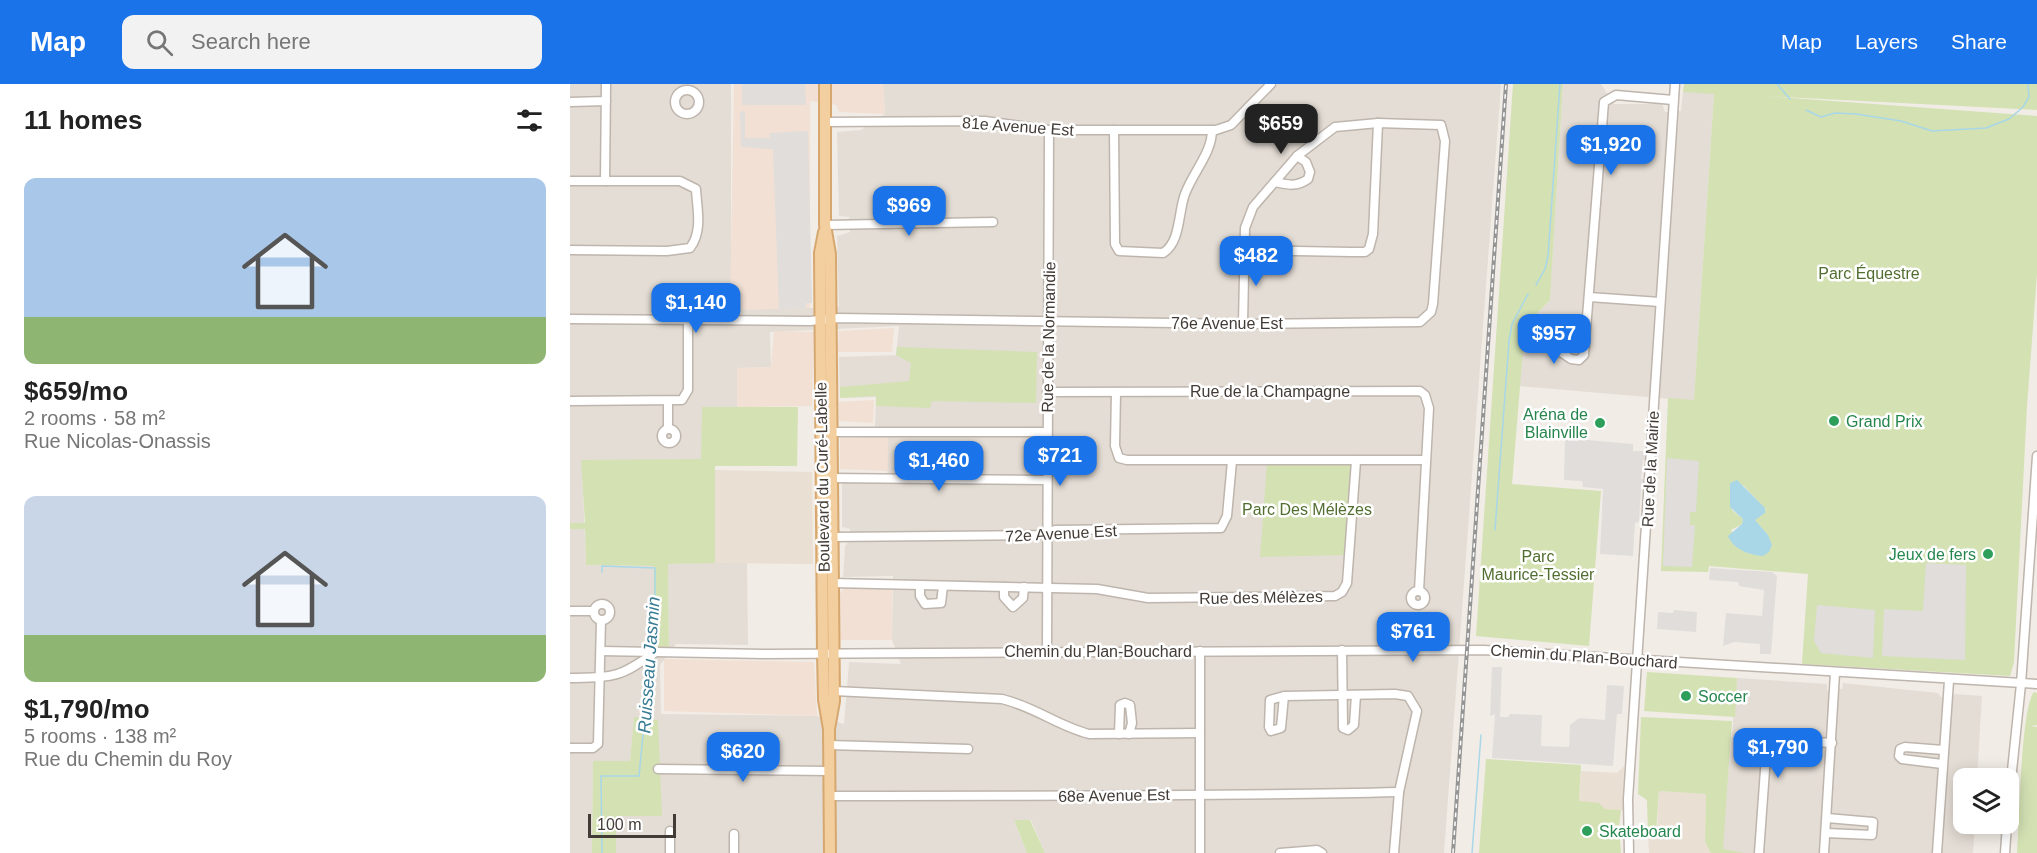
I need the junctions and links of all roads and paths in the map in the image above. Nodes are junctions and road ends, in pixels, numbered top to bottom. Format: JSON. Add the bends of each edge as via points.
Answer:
{"nodes":[{"id":1,"x":606,"y":84,"type":"edge"},
{"id":2,"x":824,"y":84,"type":"edge"},
{"id":3,"x":1271,"y":84,"type":"edge"},
{"id":4,"x":1674,"y":84,"type":"edge"},
{"id":5,"x":606,"y":100,"type":"junction"},
{"id":6,"x":1674,"y":100,"type":"junction"},
{"id":7,"x":570,"y":102,"type":"edge"},
{"id":8,"x":824,"y":122,"type":"junction"},
{"id":9,"x":1378,"y":123,"type":"junction"},
{"id":10,"x":1049,"y":130,"type":"junction"},
{"id":11,"x":1114,"y":130,"type":"junction"},
{"id":12,"x":1212,"y":130,"type":"junction"},
{"id":13,"x":1297,"y":156,"type":"junction"},
{"id":14,"x":570,"y":181,"type":"edge"},
{"id":15,"x":605,"y":181,"type":"junction"},
{"id":16,"x":1275,"y":182,"type":"junction"},
{"id":17,"x":993,"y":222,"type":"dead end"},
{"id":18,"x":825,"y":225,"type":"junction"},
{"id":19,"x":570,"y":250,"type":"edge"},
{"id":20,"x":1242,"y":250,"type":"junction"},
{"id":21,"x":1589,"y":297,"type":"junction"},
{"id":22,"x":1660,"y":302,"type":"junction"},
{"id":23,"x":570,"y":319,"type":"edge"},
{"id":24,"x":825,"y":319,"type":"junction"},
{"id":25,"x":688,"y":321,"type":"junction"},
{"id":26,"x":1048,"y":321,"type":"junction"},
{"id":27,"x":1244,"y":324,"type":"junction"},
{"id":28,"x":1585,"y":347,"type":"dead end"},
{"id":29,"x":1047,"y":392,"type":"junction"},
{"id":30,"x":1116,"y":392,"type":"junction"},
{"id":31,"x":570,"y":401,"type":"edge"},
{"id":32,"x":668,"y":401,"type":"junction"},
{"id":33,"x":668,"y":429,"type":"dead end"},
{"id":34,"x":826,"y":432,"type":"junction"},
{"id":35,"x":1047,"y":432,"type":"junction"},
{"id":36,"x":2037,"y":458,"type":"edge"},
{"id":37,"x":1425,"y":460,"type":"junction"},
{"id":38,"x":1232,"y":461,"type":"junction"},
{"id":39,"x":1356,"y":461,"type":"junction"},
{"id":40,"x":2037,"y":468,"type":"edge"},
{"id":41,"x":827,"y":478,"type":"junction"},
{"id":42,"x":1047,"y":480,"type":"junction"},
{"id":43,"x":1047,"y":533,"type":"junction"},
{"id":44,"x":832,"y":537,"type":"junction"},
{"id":45,"x":833,"y":583,"type":"junction"},
{"id":46,"x":943,"y":586,"type":"junction"},
{"id":47,"x":920,"y":587,"type":"junction"},
{"id":48,"x":1004,"y":587,"type":"junction"},
{"id":49,"x":1024,"y":587,"type":"junction"},
{"id":50,"x":1047,"y":588,"type":"junction"},
{"id":51,"x":1419,"y":591,"type":"dead end"},
{"id":52,"x":570,"y":611,"type":"edge"},
{"id":53,"x":594,"y":611,"type":"junction"},
{"id":54,"x":601,"y":620,"type":"junction"},
{"id":55,"x":1342,"y":650,"type":"junction"},
{"id":56,"x":601,"y":651,"type":"junction"},
{"id":57,"x":1200,"y":651,"type":"junction"},
{"id":58,"x":657,"y":652,"type":"junction"},
{"id":59,"x":1047,"y":652,"type":"junction"},
{"id":60,"x":828,"y":653,"type":"junction"},
{"id":61,"x":1637,"y":660,"type":"junction"},
{"id":62,"x":1835,"y":673,"type":"junction"},
{"id":63,"x":570,"y":678,"type":"edge"},
{"id":64,"x":601,"y":678,"type":"junction"},
{"id":65,"x":1949,"y":681,"type":"junction"},
{"id":66,"x":2021,"y":684,"type":"junction"},
{"id":67,"x":2037,"y":684,"type":"edge"},
{"id":68,"x":834,"y":691,"type":"junction"},
{"id":69,"x":1343,"y":695,"type":"junction"},
{"id":70,"x":1356,"y":695,"type":"junction"},
{"id":71,"x":1284,"y":696,"type":"dead end"},
{"id":72,"x":829,"y":729,"type":"junction"},
{"id":73,"x":1200,"y":733,"type":"junction"},
{"id":74,"x":1832,"y":743,"type":"junction"},
{"id":75,"x":829,"y":745,"type":"junction"},
{"id":76,"x":570,"y":748,"type":"edge"},
{"id":77,"x":968,"y":749,"type":"dead end"},
{"id":78,"x":1943,"y":750,"type":"junction"},
{"id":79,"x":1942,"y":764,"type":"junction"},
{"id":80,"x":2012,"y":768,"type":"edge"},
{"id":81,"x":658,"y":769,"type":"dead end"},
{"id":82,"x":829,"y":771,"type":"junction"},
{"id":83,"x":1399,"y":792,"type":"junction"},
{"id":84,"x":1200,"y":793,"type":"junction"},
{"id":85,"x":829,"y":796,"type":"junction"},
{"id":86,"x":1827,"y":818,"type":"junction"},
{"id":87,"x":670,"y":831,"type":"dead end"},
{"id":88,"x":1826,"y":833,"type":"junction"},
{"id":89,"x":734,"y":834,"type":"dead end"},
{"id":90,"x":2006,"y":834,"type":"edge"},
{"id":91,"x":670,"y":853,"type":"edge"},
{"id":92,"x":734,"y":853,"type":"edge"},
{"id":93,"x":830,"y":853,"type":"edge"},
{"id":94,"x":1200,"y":853,"type":"edge"},
{"id":95,"x":1280,"y":853,"type":"edge"},
{"id":96,"x":1322,"y":853,"type":"edge"},
{"id":97,"x":1394,"y":853,"type":"edge"},
{"id":98,"x":1629,"y":853,"type":"edge"},
{"id":99,"x":1759,"y":853,"type":"edge"},
{"id":100,"x":1824,"y":853,"type":"edge"},
{"id":101,"x":1936,"y":853,"type":"edge"},
{"id":102,"x":2005,"y":853,"type":"edge"}],
"edges":[{"from":1,"to":5,"type":"street"},
{"from":2,"to":8,"type":"main road","name":"Boulevard du Curé-Labelle"},
{"from":3,"to":12,"type":"street","via":[[1231,125]]},
{"from":4,"to":6,"type":"street","name":"Rue de la Mairie"},
{"from":5,"to":7,"type":"street"},
{"from":5,"to":15,"type":"street"},
{"from":6,"to":21,"type":"street","via":[[1616,95],[1604,102]]},
{"from":6,"to":22,"type":"street","name":"Rue de la Mairie"},
{"from":8,"to":10,"type":"street","name":"81e Avenue Est","via":[[985,121]]},
{"from":8,"to":18,"type":"main road","name":"Boulevard du Curé-Labelle"},
{"from":9,"to":13,"type":"street","via":[[1335,127]]},
{"from":9,"to":20,"type":"street","via":[[1369,249]]},
{"from":9,"to":27,"type":"street","name":"76e Avenue Est","via":[[1441,125],[1445,141],[1431,312],[1420,322],[1406,323]]},
{"from":10,"to":11,"type":"street","name":"81e Avenue Est"},
{"from":10,"to":26,"type":"street","name":"Rue de la Normandie"},
{"from":11,"to":12,"type":"street","name":"81e Avenue Est"},
{"from":11,"to":12,"type":"street","via":[[1115,244],[1119,251],[1143,253],[1163,253],[1174,243],[1185,193],[1211,143]]},
{"from":13,"to":16,"type":"street"},
{"from":13,"to":16,"type":"street","via":[[1306,162],[1308,179],[1292,185]]},
{"from":14,"to":15,"type":"street"},
{"from":15,"to":19,"type":"street","via":[[680,181],[692,185],[696,189],[699,229],[696,240],[690,248],[667,251]]},
{"from":16,"to":20,"type":"street","via":[[1253,207]]},
{"from":17,"to":18,"type":"street"},
{"from":18,"to":24,"type":"main road","name":"Boulevard du Curé-Labelle","via":[[820,254]]},
{"from":20,"to":27,"type":"street"},
{"from":21,"to":22,"type":"street"},
{"from":21,"to":28,"type":"street"},
{"from":22,"to":61,"type":"street","name":"Rue de la Mairie"},
{"from":23,"to":25,"type":"street","name":"76e Avenue Est"},
{"from":24,"to":25,"type":"street","name":"76e Avenue Est"},
{"from":24,"to":26,"type":"street","name":"76e Avenue Est"},
{"from":24,"to":34,"type":"main road","name":"Boulevard du Curé-Labelle"},
{"from":25,"to":32,"type":"street","via":[[688,390],[682,399]]},
{"from":26,"to":27,"type":"street","name":"76e Avenue Est"},
{"from":26,"to":29,"type":"street","name":"Rue de la Normandie"},
{"from":29,"to":30,"type":"street","name":"Rue de la Champagne"},
{"from":29,"to":35,"type":"street","name":"Rue de la Normandie"},
{"from":30,"to":37,"type":"street","name":"Rue de la Champagne","via":[[1420,391],[1429,408]]},
{"from":30,"to":38,"type":"street","via":[[1115,446],[1119,458]]},
{"from":31,"to":32,"type":"street"},
{"from":32,"to":33,"type":"street"},
{"from":34,"to":35,"type":"street"},
{"from":34,"to":41,"type":"main road","name":"Boulevard du Curé-Labelle"},
{"from":35,"to":42,"type":"street","name":"Rue de la Normandie"},
{"from":36,"to":40,"type":"street"},
{"from":37,"to":39,"type":"street"},
{"from":37,"to":51,"type":"street"},
{"from":38,"to":39,"type":"street"},
{"from":38,"to":43,"type":"street","name":"72e Avenue Est","via":[[1227,516],[1221,528]]},
{"from":39,"to":50,"type":"street","name":"Rue des Mélèzes","via":[[1347,583],[1335,596],[1148,598],[1097,589]]},
{"from":40,"to":66,"type":"street"},
{"from":41,"to":42,"type":"street"},
{"from":41,"to":44,"type":"main road","name":"Boulevard du Curé-Labelle"},
{"from":41,"to":60,"type":"main road","name":"Boulevard du Curé-Labelle"},
{"from":42,"to":43,"type":"street","name":"Rue de la Normandie"},
{"from":43,"to":44,"type":"street","name":"72e Avenue Est"},
{"from":43,"to":50,"type":"street","name":"Rue de la Normandie"},
{"from":44,"to":45,"type":"main road","name":"Boulevard du Curé-Labelle"},
{"from":45,"to":47,"type":"street","name":"Rue des Mélèzes"},
{"from":45,"to":60,"type":"main road","name":"Boulevard du Curé-Labelle"},
{"from":46,"to":47,"type":"street","name":"Rue des Mélèzes"},
{"from":46,"to":47,"type":"street","via":[[941,603],[935,605],[925,604]]},
{"from":46,"to":48,"type":"street","name":"Rue des Mélèzes"},
{"from":48,"to":49,"type":"street","name":"Rue des Mélèzes"},
{"from":48,"to":49,"type":"street","via":[[1004,597],[1013,607],[1023,598]]},
{"from":49,"to":50,"type":"street","name":"Rue des Mélèzes"},
{"from":50,"to":59,"type":"street","name":"Rue de la Normandie"},
{"from":52,"to":53,"type":"street"},
{"from":53,"to":54,"type":"street"},
{"from":53,"to":54,"type":"street","via":[[600,604],[608,606],[609,617]]},
{"from":54,"to":56,"type":"street"},
{"from":55,"to":57,"type":"street","name":"Chemin du Plan-Bouchard"},
{"from":55,"to":61,"type":"street","name":"Chemin du Plan-Bouchard","via":[[1484,650]]},
{"from":55,"to":69,"type":"street"},
{"from":56,"to":58,"type":"street","name":"Chemin du Plan-Bouchard"},
{"from":56,"to":64,"type":"street"},
{"from":57,"to":59,"type":"street","name":"Chemin du Plan-Bouchard"},
{"from":57,"to":73,"type":"street"},
{"from":58,"to":60,"type":"street","name":"Chemin du Plan-Bouchard"},
{"from":58,"to":64,"type":"street","via":[[625,674]]},
{"from":59,"to":60,"type":"street","name":"Chemin du Plan-Bouchard"},
{"from":60,"to":68,"type":"main road","name":"Boulevard du Curé-Labelle"},
{"from":60,"to":72,"type":"main road","name":"Boulevard du Curé-Labelle","via":[[824,700]]},
{"from":61,"to":62,"type":"street","name":"Chemin du Plan-Bouchard"},
{"from":61,"to":98,"type":"street","name":"Rue de la Mairie","via":[[1626,820]]},
{"from":62,"to":65,"type":"street","name":"Chemin du Plan-Bouchard"},
{"from":62,"to":74,"type":"street"},
{"from":63,"to":64,"type":"street"},
{"from":64,"to":76,"type":"street","via":[[598,744],[593,748]]},
{"from":65,"to":66,"type":"street","name":"Chemin du Plan-Bouchard"},
{"from":65,"to":78,"type":"street"},
{"from":66,"to":67,"type":"street","name":"Chemin du Plan-Bouchard"},
{"from":66,"to":80,"type":"street"},
{"from":68,"to":72,"type":"main road","name":"Boulevard du Curé-Labelle"},
{"from":68,"to":73,"type":"street","via":[[1002,699],[1026,705],[1089,734]]},
{"from":69,"to":70,"type":"street"},
{"from":69,"to":70,"type":"street","via":[[1343,728],[1348,730],[1354,725]]},
{"from":69,"to":71,"type":"street"},
{"from":70,"to":83,"type":"street","via":[[1395,694],[1408,696],[1413,702],[1417,719]]},
{"from":72,"to":75,"type":"main road","name":"Boulevard du Curé-Labelle"},
{"from":73,"to":84,"type":"street"},
{"from":74,"to":86,"type":"street"},
{"from":74,"to":99,"type":"street","via":[[1783,740],[1770,744]]},
{"from":75,"to":77,"type":"street"},
{"from":75,"to":82,"type":"main road","name":"Boulevard du Curé-Labelle"},
{"from":78,"to":79,"type":"street"},
{"from":78,"to":79,"type":"street","via":[[1905,747],[1900,749],[1899,756]]},
{"from":79,"to":101,"type":"street"},
{"from":81,"to":82,"type":"street"},
{"from":82,"to":85,"type":"main road","name":"Boulevard du Curé-Labelle"},
{"from":83,"to":84,"type":"street","name":"68e Avenue Est"},
{"from":83,"to":97,"type":"street"},
{"from":84,"to":85,"type":"street","name":"68e Avenue Est"},
{"from":84,"to":94,"type":"street"},
{"from":85,"to":93,"type":"main road","name":"Boulevard du Curé-Labelle"},
{"from":86,"to":88,"type":"street"},
{"from":86,"to":88,"type":"street","via":[[1873,822],[1872,835]]},
{"from":87,"to":91,"type":"street"},
{"from":88,"to":100,"type":"street"},
{"from":89,"to":92,"type":"street"},
{"from":90,"to":102,"type":"street"},
{"from":95,"to":96,"type":"street"}]}
